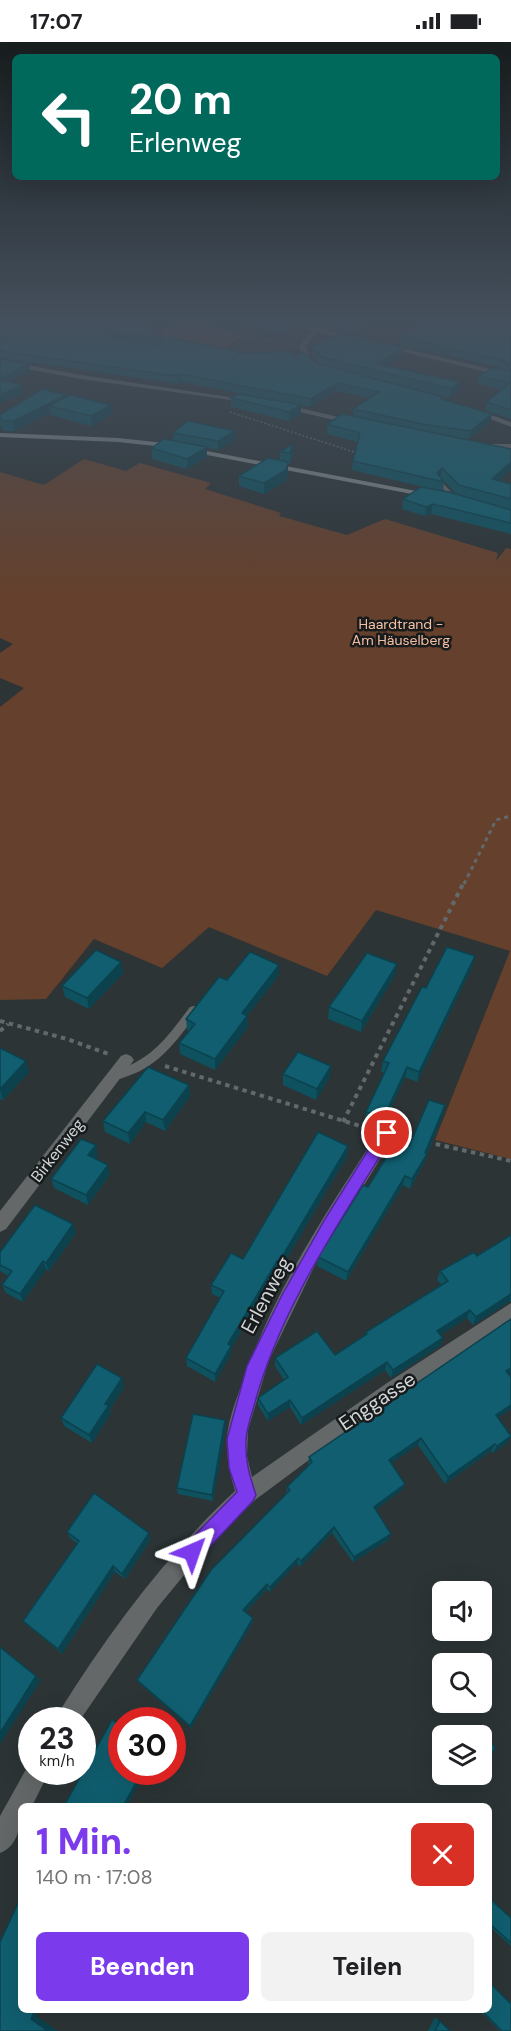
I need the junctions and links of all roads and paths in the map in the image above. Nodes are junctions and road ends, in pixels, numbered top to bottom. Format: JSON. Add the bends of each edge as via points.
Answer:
{"nodes":[{"id":1,"x":234,"y":413,"type":"edge"},
{"id":2,"x":311,"y":413,"type":"edge"},
{"id":3,"x":480,"y":413,"type":"edge"},
{"id":4,"x":363,"y":425,"type":"edge"},
{"id":5,"x":511,"y":425,"type":"edge"},
{"id":6,"x":0,"y":435,"type":"edge"},
{"id":7,"x":474,"y":445,"type":"edge"},
{"id":8,"x":511,"y":446,"type":"edge"},
{"id":9,"x":364,"y":455,"type":"edge"},
{"id":10,"x":440,"y":482,"type":"edge"},
{"id":11,"x":459,"y":500,"type":"joint"},
{"id":12,"x":511,"y":816,"type":"edge"},
{"id":13,"x":438,"y":934,"type":"joint"},
{"id":14,"x":199,"y":1004,"type":"edge"},
{"id":15,"x":0,"y":1021,"type":"edge"},
{"id":16,"x":8,"y":1023,"type":"junction"},
{"id":17,"x":0,"y":1031,"type":"edge"},
{"id":18,"x":126,"y":1060,"type":"joint"},
{"id":19,"x":151,"y":1062,"type":"junction"},
{"id":20,"x":114,"y":1076,"type":"junction"},
{"id":21,"x":343,"y":1122,"type":"junction"},
{"id":22,"x":387,"y":1133,"type":"joint"},
{"id":23,"x":421,"y":1140,"type":"edge"},
{"id":24,"x":511,"y":1161,"type":"edge"},
{"id":25,"x":0,"y":1224,"type":"edge"},
{"id":26,"x":511,"y":1312,"type":"edge"},
{"id":27,"x":247,"y":1495,"type":"junction"},
{"id":28,"x":75,"y":1707,"type":"edge"},
{"id":29,"x":30,"y":1785,"type":"edge"},
{"id":30,"x":20,"y":1803,"type":"edge"},
{"id":31,"x":18,"y":1807,"type":"edge"},
{"id":32,"x":0,"y":1841,"type":"edge"}],
"edges":[{"from":1,"to":9,"type":"path"},
{"from":2,"to":4,"type":"street"},
{"from":3,"to":5,"type":"street"},
{"from":6,"to":11,"type":"street","via":[[165,445]]},
{"from":7,"to":8,"type":"street"},
{"from":10,"to":11,"type":"lane"},
{"from":12,"to":13,"type":"path","via":[[496,820]]},
{"from":13,"to":21,"type":"path"},
{"from":14,"to":19,"type":"lane"},
{"from":15,"to":16,"type":"path"},
{"from":16,"to":17,"type":"path"},
{"from":16,"to":18,"type":"path"},
{"from":18,"to":20,"type":"street","name":"Birkenweg"},
{"from":19,"to":20,"type":"lane"},
{"from":19,"to":21,"type":"path"},
{"from":20,"to":25,"type":"street","name":"Birkenweg"},
{"from":21,"to":22,"type":"path"},
{"from":22,"to":27,"type":"street","name":"Erlenweg","via":[[336,1214],[256,1366],[236,1439],[238,1468]]},
{"from":23,"to":24,"type":"path"},
{"from":26,"to":27,"type":"street","name":"Enggasse","via":[[294,1457]]},
{"from":27,"to":28,"type":"street","name":"Enggasse","via":[[179,1565],[138,1615]]},
{"from":29,"to":30,"type":"street"},
{"from":31,"to":32,"type":"street"}]}
